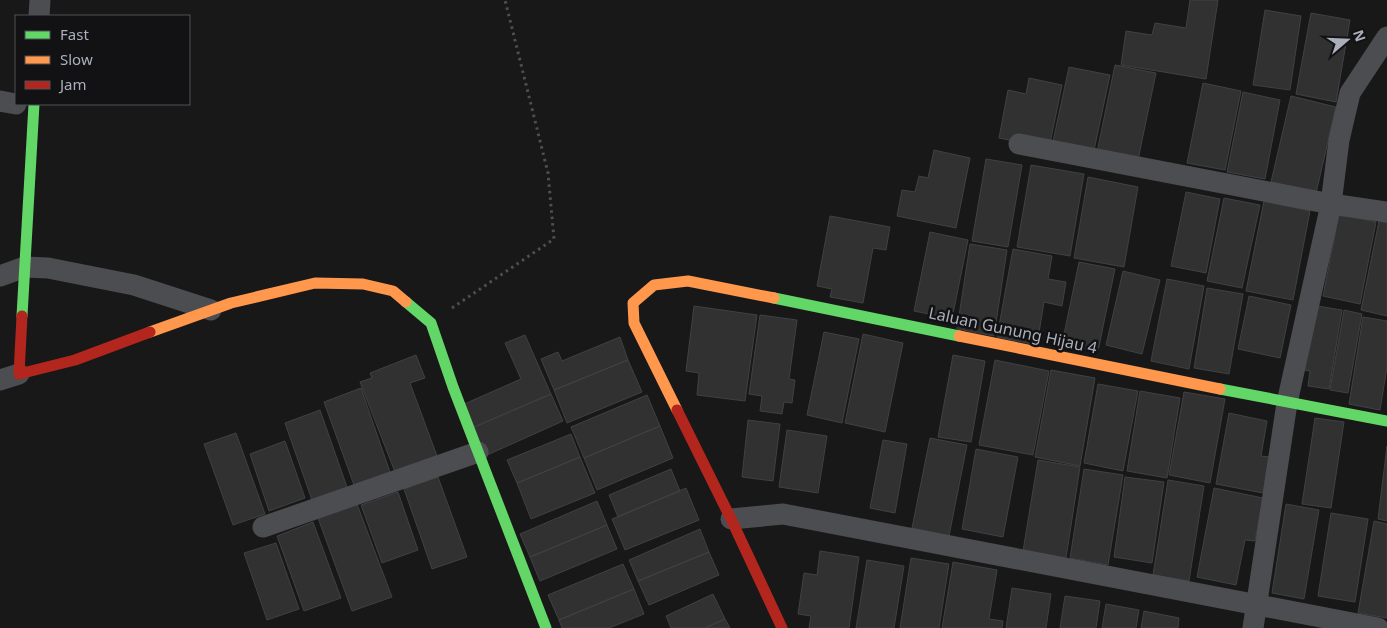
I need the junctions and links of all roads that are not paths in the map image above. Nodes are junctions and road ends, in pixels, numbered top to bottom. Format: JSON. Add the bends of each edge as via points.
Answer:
{"nodes":[{"id":1,"x":40,"y":0,"type":"edge"},
{"id":2,"x":39,"y":15,"type":"edge"},
{"id":3,"x":1387,"y":37,"type":"edge"},
{"id":4,"x":0,"y":101,"type":"edge"},
{"id":5,"x":15,"y":103,"type":"edge"},
{"id":6,"x":26,"y":105,"type":"edge"},
{"id":7,"x":1019,"y":144,"type":"dead end"},
{"id":8,"x":1330,"y":204,"type":"junction"},
{"id":9,"x":1387,"y":212,"type":"edge"},
{"id":10,"x":25,"y":267,"type":"junction"},
{"id":11,"x":0,"y":276,"type":"edge"},
{"id":12,"x":211,"y":310,"type":"junction"},
{"id":13,"x":10,"y":377,"type":"edge"},
{"id":14,"x":1287,"y":403,"type":"junction"},
{"id":15,"x":1387,"y":420,"type":"edge"},
{"id":16,"x":478,"y":452,"type":"junction"},
{"id":17,"x":731,"y":518,"type":"junction"},
{"id":18,"x":263,"y":527,"type":"dead end"},
{"id":19,"x":1257,"y":606,"type":"junction"},
{"id":20,"x":546,"y":628,"type":"edge"},
{"id":21,"x":782,"y":628,"type":"edge"},
{"id":22,"x":1253,"y":628,"type":"edge"},
{"id":23,"x":1378,"y":628,"type":"edge"}],
"edges":[{"from":1,"to":2,"type":"street"},
{"from":3,"to":8,"type":"street","via":[[1350,94],[1339,140]]},
{"from":4,"to":5,"type":"street"},
{"from":6,"to":10,"type":"street"},
{"from":7,"to":8,"type":"street"},
{"from":8,"to":9,"type":"street"},
{"from":8,"to":14,"type":"street"},
{"from":10,"to":11,"type":"street"},
{"from":10,"to":12,"type":"street","via":[[48,268],[134,285]]},
{"from":10,"to":13,"type":"street"},
{"from":12,"to":13,"type":"street","via":[[75,360]]},
{"from":12,"to":16,"type":"street","via":[[315,283],[364,284],[393,292],[431,323]]},
{"from":14,"to":15,"type":"street","name":"Laluan Gunung Hijau 4"},
{"from":14,"to":17,"type":"street","name":"Laluan Gunung Hijau 4","via":[[732,289],[688,281],[654,285],[633,303],[634,322]]},
{"from":14,"to":19,"type":"street"},
{"from":16,"to":18,"type":"street"},
{"from":16,"to":20,"type":"street"},
{"from":17,"to":19,"type":"street","via":[[783,514]]},
{"from":17,"to":21,"type":"street"},
{"from":19,"to":22,"type":"street"},
{"from":19,"to":23,"type":"street"}]}
